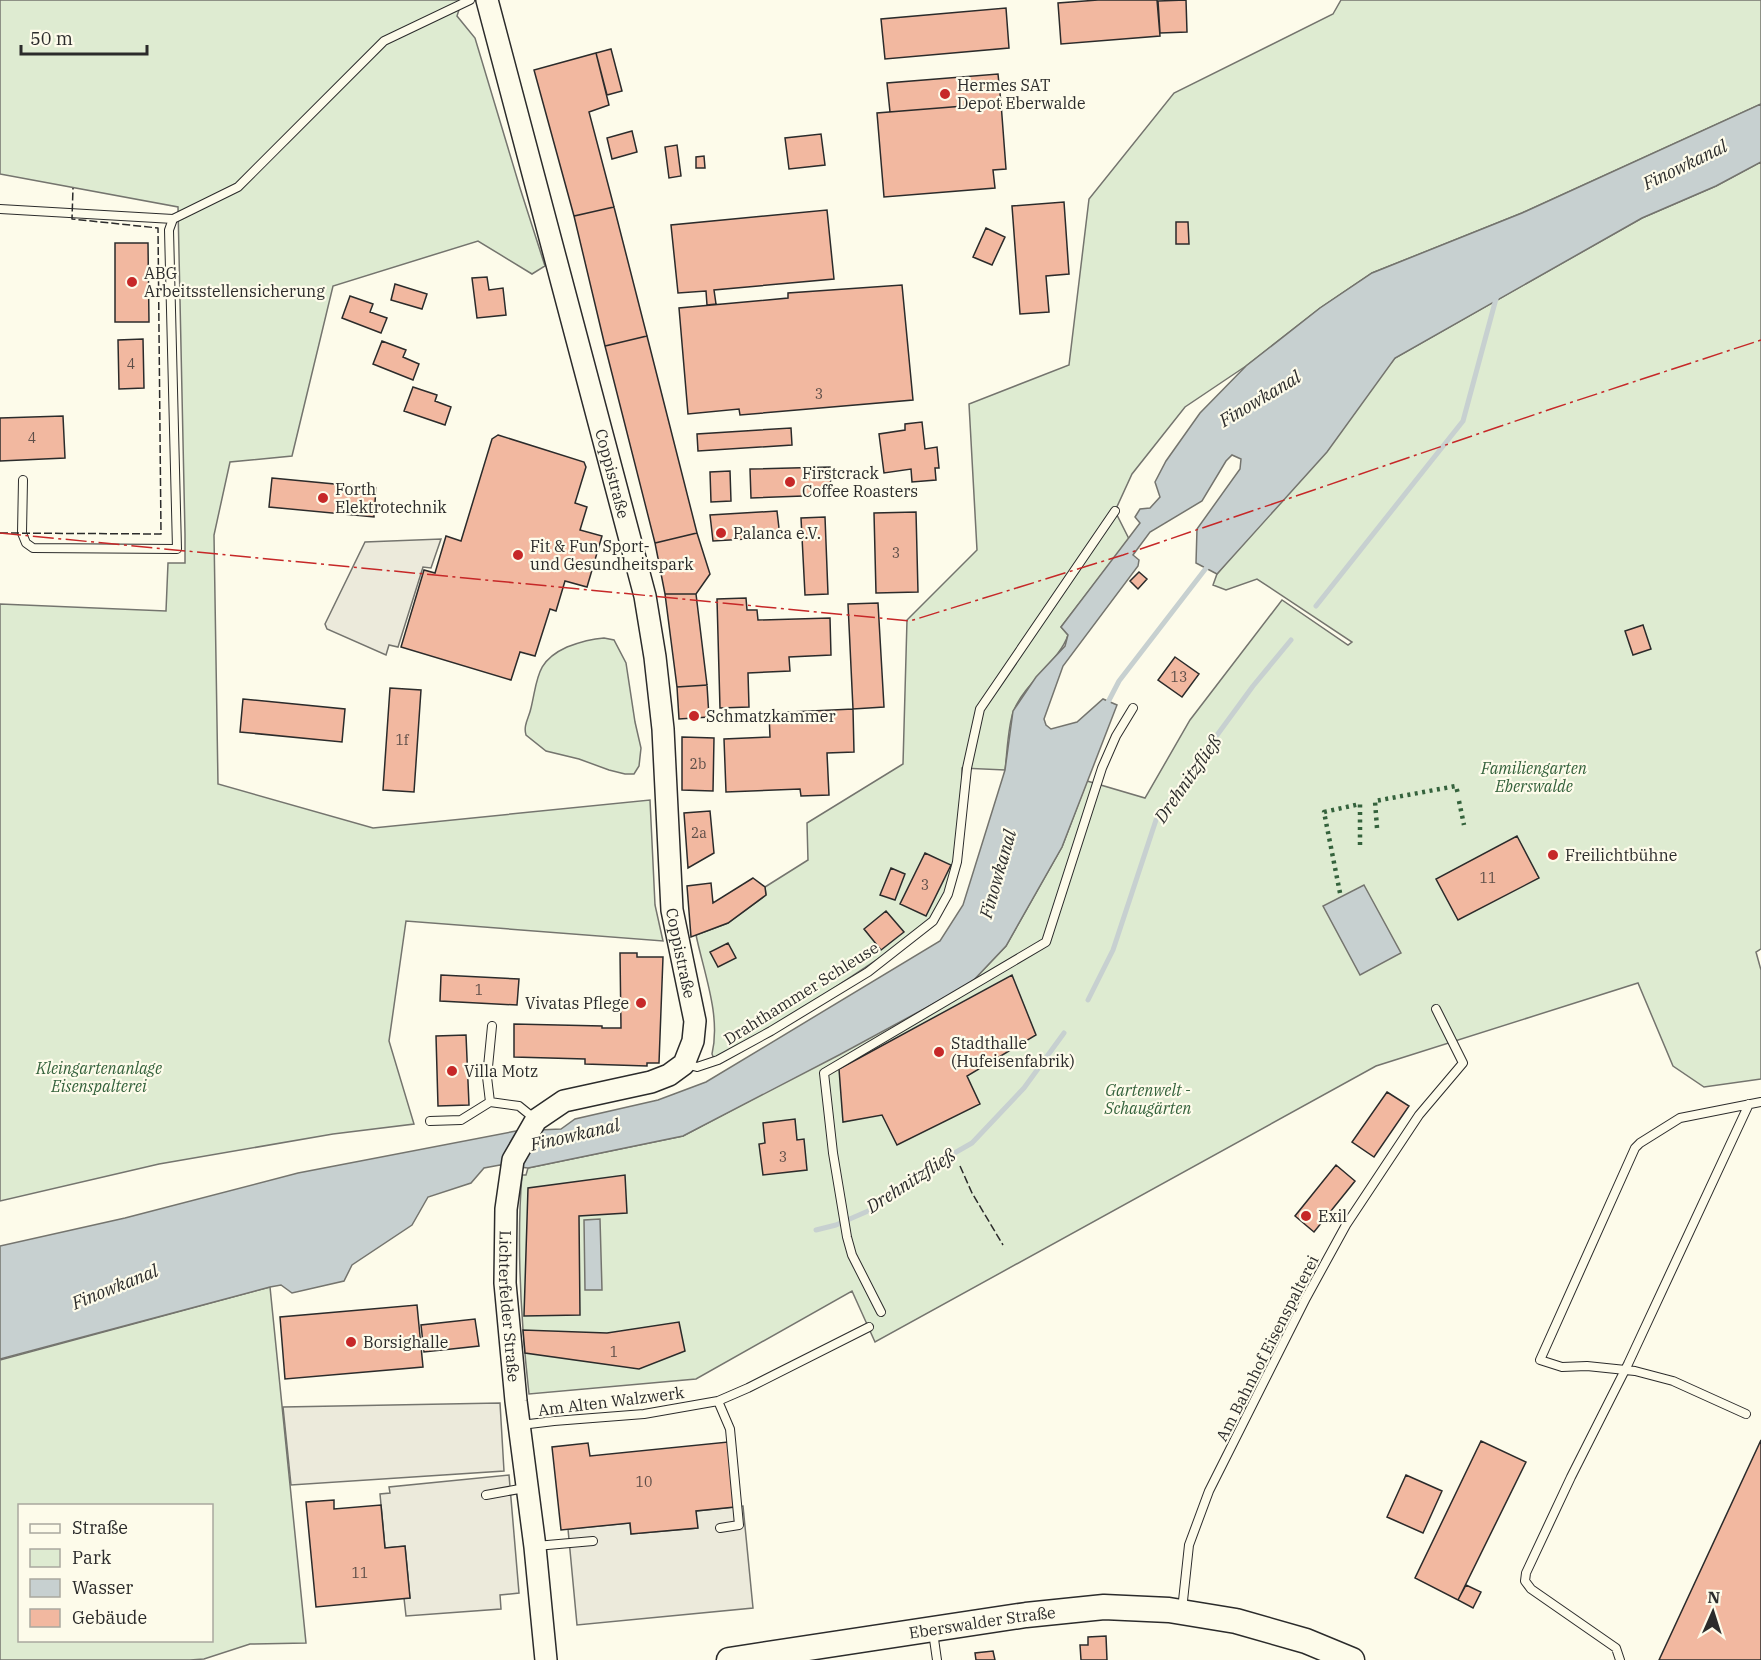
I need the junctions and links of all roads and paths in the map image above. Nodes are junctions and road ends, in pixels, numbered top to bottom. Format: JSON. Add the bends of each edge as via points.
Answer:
{"nodes":[{"id":1,"x":470,"y":0,"type":"edge"},
{"id":2,"x":487,"y":0,"type":"edge"},
{"id":3,"x":0,"y":209,"type":"edge"},
{"id":4,"x":173,"y":219,"type":"junction"},
{"id":5,"x":23,"y":480,"type":"dead end"},
{"id":6,"x":1115,"y":511,"type":"dead end"},
{"id":7,"x":1133,"y":708,"type":"dead end"},
{"id":8,"x":1436,"y":1009,"type":"dead end"},
{"id":9,"x":492,"y":1026,"type":"dead end"},
{"id":10,"x":684,"y":1064,"type":"junction"},
{"id":11,"x":490,"y":1102,"type":"junction"},
{"id":12,"x":1761,"y":1102,"type":"edge"},
{"id":13,"x":1749,"y":1104,"type":"junction"},
{"id":14,"x":536,"y":1120,"type":"junction"},
{"id":15,"x":430,"y":1121,"type":"dead end"},
{"id":16,"x":881,"y":1312,"type":"dead end"},
{"id":17,"x":869,"y":1327,"type":"dead end"},
{"id":18,"x":1625,"y":1370,"type":"junction"},
{"id":19,"x":718,"y":1401,"type":"junction"},
{"id":20,"x":1746,"y":1414,"type":"dead end"},
{"id":21,"x":519,"y":1426,"type":"junction"},
{"id":22,"x":527,"y":1487,"type":"junction"},
{"id":23,"x":486,"y":1496,"type":"dead end"},
{"id":24,"x":720,"y":1528,"type":"dead end"},
{"id":25,"x":593,"y":1541,"type":"dead end"},
{"id":26,"x":535,"y":1547,"type":"junction"},
{"id":27,"x":1182,"y":1612,"type":"junction"},
{"id":28,"x":933,"y":1628,"type":"junction"},
{"id":29,"x":546,"y":1660,"type":"edge"},
{"id":30,"x":729,"y":1660,"type":"edge"},
{"id":31,"x":937,"y":1660,"type":"edge"},
{"id":32,"x":1352,"y":1660,"type":"edge"},
{"id":33,"x":1620,"y":1660,"type":"edge"}],
"edges":[{"from":1,"to":4,"type":"lane","via":[[384,41],[238,187]]},
{"from":2,"to":10,"type":"main road","name":"Coppistraße","via":[[645,596],[663,729],[672,910],[695,1021],[693,1041]]},
{"from":3,"to":4,"type":"lane"},
{"from":4,"to":5,"type":"lane","via":[[169,230],[177,549],[33,548],[22,533]]},
{"from":6,"to":10,"type":"lane","name":"Drahthammer Schleuse","via":[[980,709],[967,768],[957,862],[948,894],[933,921],[867,972],[771,1031],[718,1060],[697,1067]]},
{"from":7,"to":16,"type":"lane","via":[[1102,768],[1046,942],[824,1073],[847,1237]]},
{"from":8,"to":27,"type":"lane","name":"Am Bahnhof Eisenspalterei","via":[[1463,1063],[1419,1115],[1346,1225],[1306,1299],[1209,1491],[1189,1545]]},
{"from":9,"to":11,"type":"lane","via":[[487,1077]]},
{"from":10,"to":14,"type":"main road","name":"Lichterfelder Straße","via":[[651,1082],[564,1101]]},
{"from":11,"to":14,"type":"lane","via":[[519,1106]]},
{"from":11,"to":15,"type":"lane","via":[[461,1120]]},
{"from":12,"to":13,"type":"lane"},
{"from":13,"to":18,"type":"lane"},
{"from":13,"to":18,"type":"lane","via":[[1680,1118],[1635,1148],[1540,1360],[1562,1367]]},
{"from":14,"to":21,"type":"main road","name":"Lichterfelder Straße","via":[[513,1160],[506,1209],[505,1283]]},
{"from":17,"to":19,"type":"lane","name":"Am Alten Walzwerk"},
{"from":18,"to":20,"type":"lane","via":[[1673,1381]]},
{"from":18,"to":33,"type":"lane","via":[[1525,1581],[1616,1648]]},
{"from":19,"to":21,"type":"lane","name":"Am Alten Walzwerk","via":[[644,1414]]},
{"from":19,"to":24,"type":"lane","via":[[730,1430],[739,1525]]},
{"from":21,"to":22,"type":"main road","name":"Lichterfelder Straße"},
{"from":22,"to":23,"type":"lane"},
{"from":22,"to":26,"type":"main road","name":"Lichterfelder Straße"},
{"from":25,"to":26,"type":"lane"},
{"from":26,"to":29,"type":"main road","name":"Lichterfelder Straße"},
{"from":27,"to":28,"type":"main road","name":"Eberswalder Straße","via":[[1067,1609]]},
{"from":27,"to":32,"type":"main road","name":"Eberswalder Straße","via":[[1236,1621],[1306,1641]]},
{"from":28,"to":30,"type":"main road","name":"Eberswalder Straße"},
{"from":28,"to":31,"type":"lane"}]}
